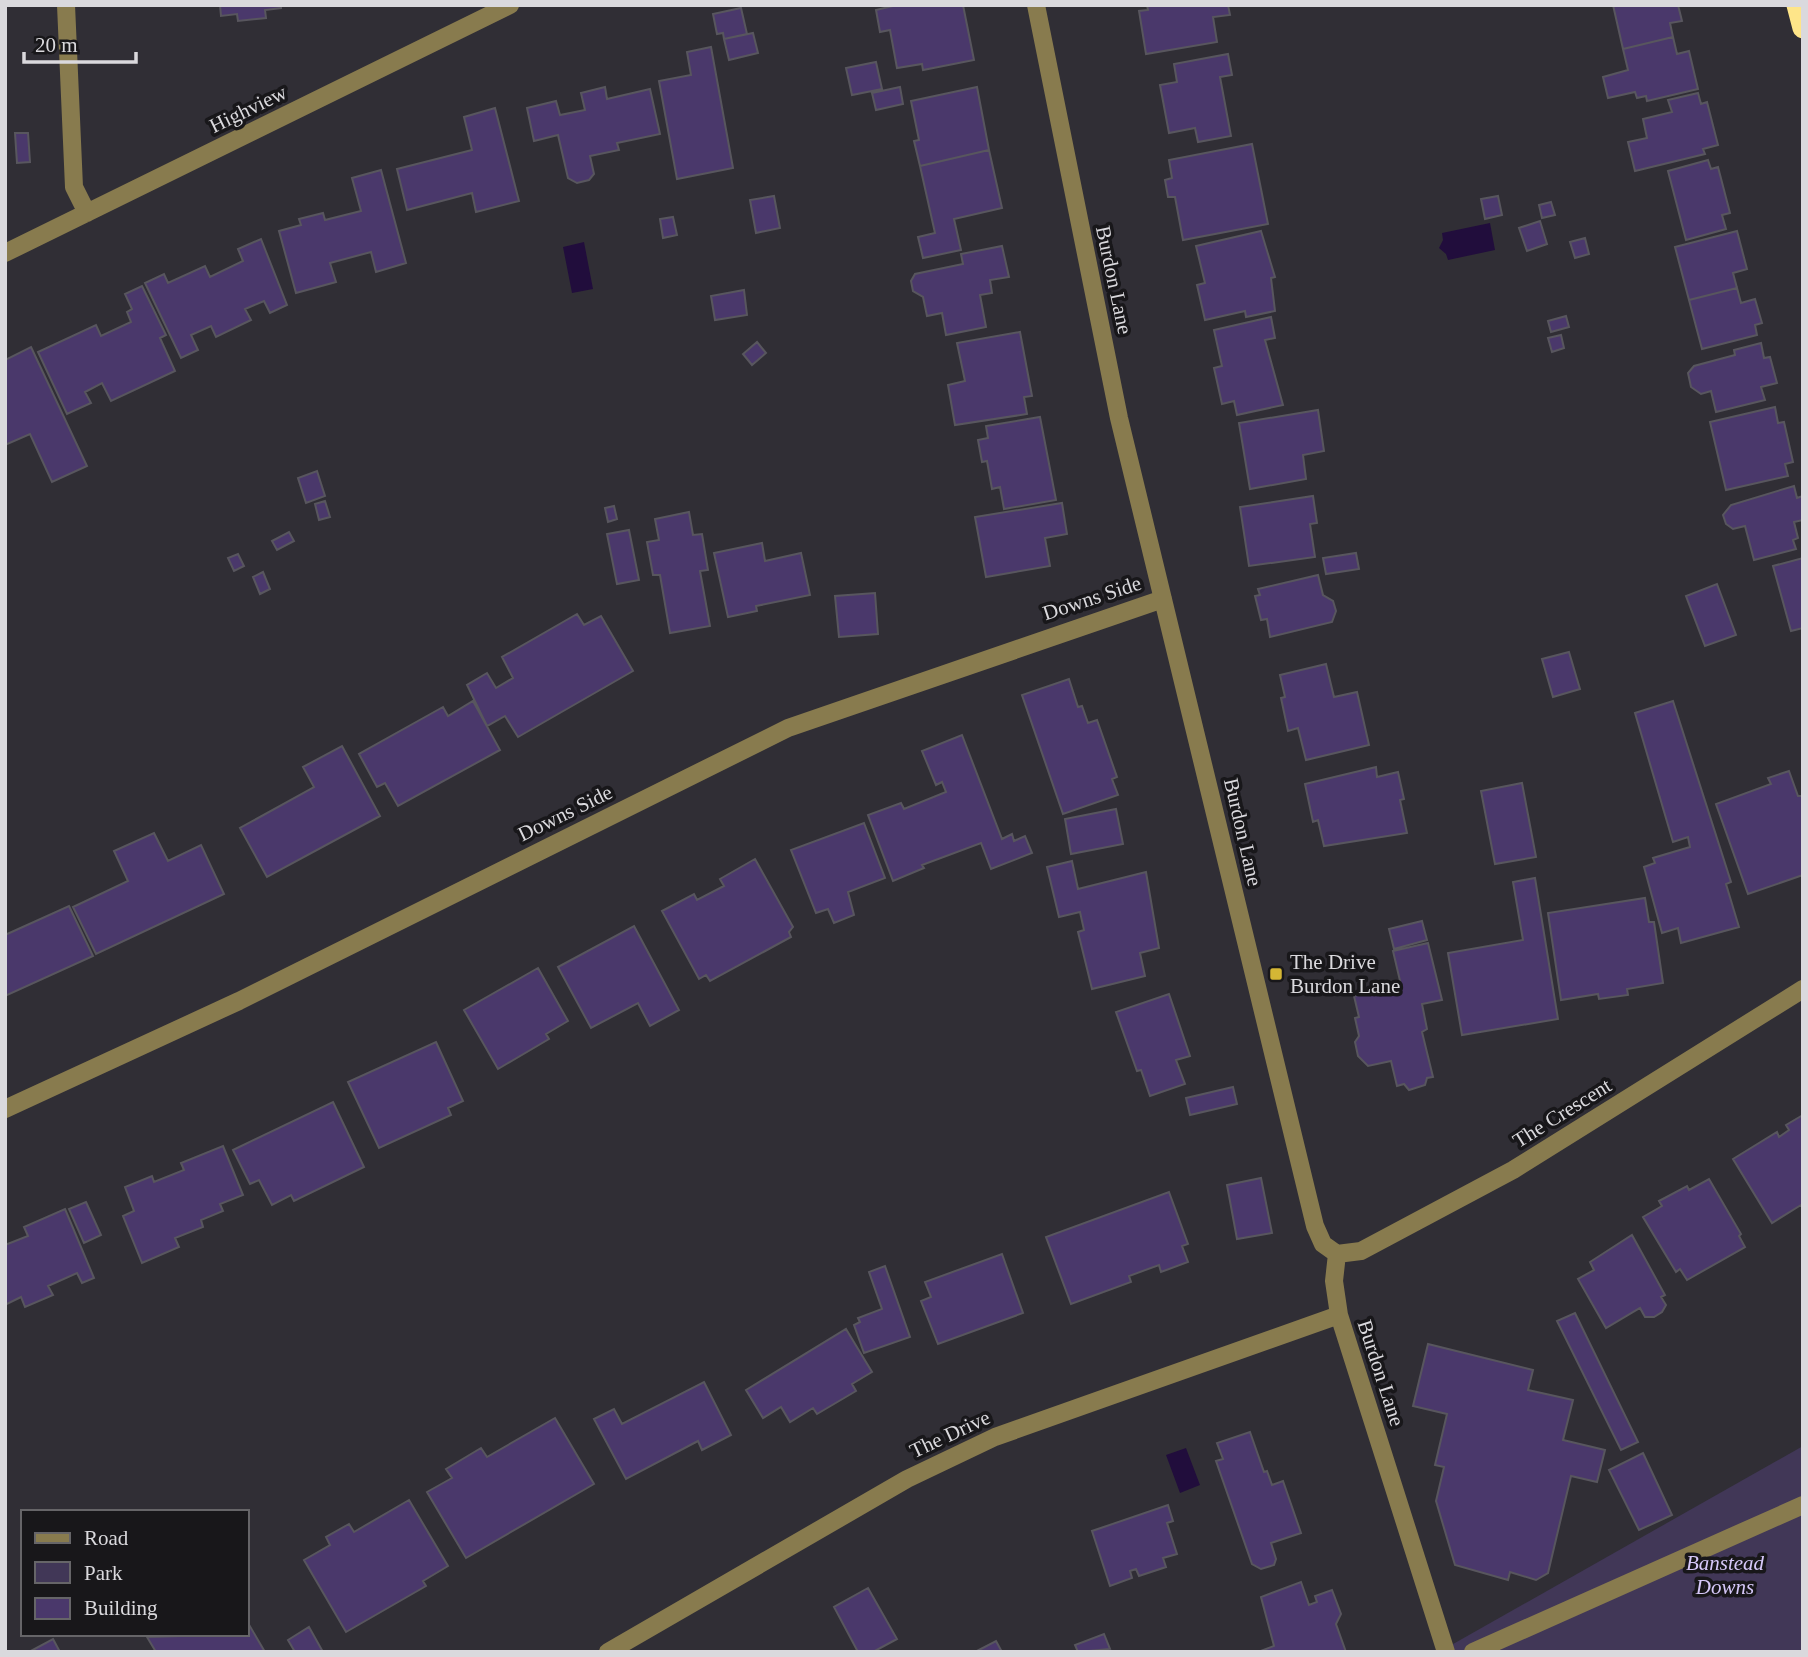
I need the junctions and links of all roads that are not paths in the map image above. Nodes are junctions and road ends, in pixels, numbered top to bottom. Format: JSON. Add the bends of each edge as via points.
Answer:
{"nodes":[{"id":1,"x":66,"y":5,"type":"edge"},
{"id":2,"x":510,"y":5,"type":"edge"},
{"id":3,"x":1035,"y":5,"type":"edge"},
{"id":4,"x":1797,"y":5,"type":"edge"},
{"id":5,"x":1803,"y":28,"type":"edge"},
{"id":6,"x":87,"y":213,"type":"junction"},
{"id":7,"x":5,"y":253,"type":"edge"},
{"id":8,"x":1163,"y":599,"type":"junction"},
{"id":9,"x":1803,"y":989,"type":"edge"},
{"id":10,"x":5,"y":1108,"type":"edge"},
{"id":11,"x":1337,"y":1254,"type":"junction"},
{"id":12,"x":1339,"y":1315,"type":"junction"},
{"id":13,"x":1803,"y":1505,"type":"edge"},
{"id":14,"x":608,"y":1652,"type":"edge"},
{"id":15,"x":1446,"y":1652,"type":"edge"},
{"id":16,"x":1473,"y":1652,"type":"edge"}],
"edges":[{"from":1,"to":6,"type":"street","via":[[74,187]]},
{"from":2,"to":6,"type":"street","name":"Highview"},
{"from":3,"to":8,"type":"street","name":"Burdon Lane","via":[[1119,418]]},
{"from":4,"to":5,"type":"highway"},
{"from":6,"to":7,"type":"street","name":"Highview"},
{"from":8,"to":10,"type":"street","name":"Downs Side","via":[[788,728],[239,1001]]},
{"from":8,"to":11,"type":"street","name":"Burdon Lane","via":[[1315,1226],[1323,1244]]},
{"from":9,"to":11,"type":"street","name":"The Crescent","via":[[1513,1170],[1361,1251]]},
{"from":11,"to":12,"type":"street","name":"Burdon Lane","via":[[1334,1281]]},
{"from":12,"to":14,"type":"street","name":"The Drive","via":[[995,1437],[906,1479]]},
{"from":12,"to":15,"type":"street","name":"Burdon Lane"},
{"from":13,"to":16,"type":"street"}]}
